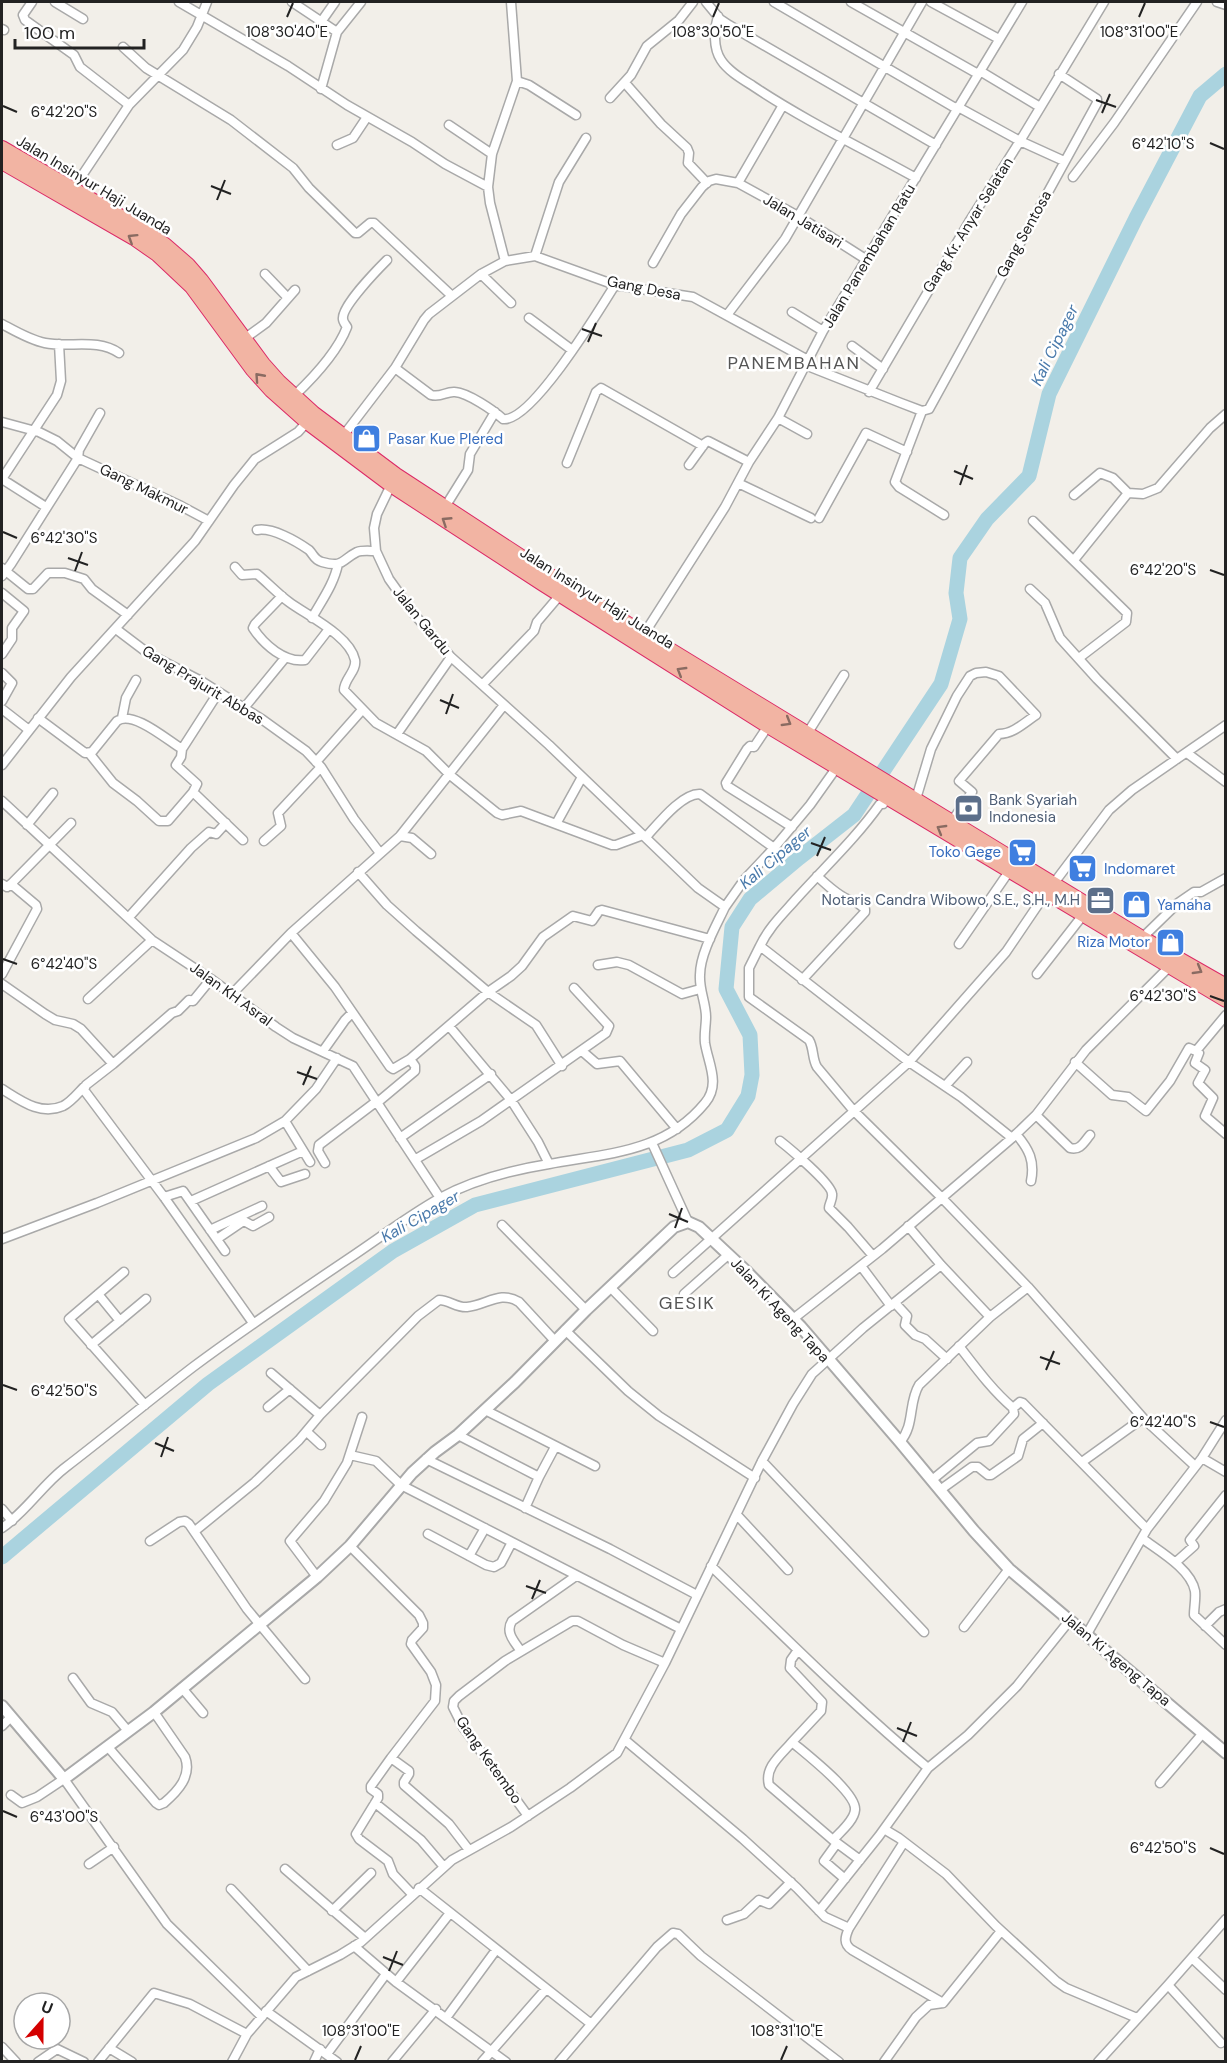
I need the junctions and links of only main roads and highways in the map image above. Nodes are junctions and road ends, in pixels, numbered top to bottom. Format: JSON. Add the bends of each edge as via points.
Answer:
{"nodes":[{"id":1,"x":2,"y":148,"type":"edge"},
{"id":2,"x":2,"y":162,"type":"edge"},
{"id":3,"x":183,"y":269,"type":"junction"},
{"id":4,"x":196,"y":283,"type":"junction"},
{"id":5,"x":546,"y":580,"type":"junction"},
{"id":6,"x":734,"y":696,"type":"junction"},
{"id":7,"x":890,"y":799,"type":"junction"},
{"id":8,"x":1050,"y":888,"type":"junction"},
{"id":9,"x":1226,"y":986,"type":"edge"},
{"id":10,"x":1226,"y":1000,"type":"edge"}],
"edges":[{"from":1,"to":3,"type":"highway","name":"Jalan Insinyur Haji Juanda","via":[[142,229],[165,245]]},
{"from":3,"to":2,"type":"highway","name":"Jalan Insinyur Haji Juanda","one_way":true},
{"from":3,"to":4,"type":"highway","name":"Jalan Insinyur Haji Juanda"},
{"from":4,"to":5,"type":"highway","name":"Jalan Insinyur Haji Juanda","via":[[294,396],[396,475]]},
{"from":5,"to":4,"type":"highway","name":"Jalan Insinyur Haji Juanda","one_way":true,"via":[[391,485],[307,422],[253,370]]},
{"from":5,"to":6,"type":"highway","name":"Jalan Insinyur Haji Juanda","via":[[644,634]]},
{"from":6,"to":5,"type":"highway","name":"Jalan Insinyur Haji Juanda","one_way":true,"via":[[560,595]]},
{"from":6,"to":7,"type":"highway","name":"Jalan Insinyur Haji Juanda","via":[[768,726]]},
{"from":6,"to":7,"type":"highway","name":"Jalan Insinyur Haji Juanda","one_way":true,"via":[[865,768]]},
{"from":8,"to":7,"type":"highway","name":"Jalan Insinyur Haji Juanda","one_way":true,"via":[[1010,870]]},
{"from":7,"to":8,"type":"highway","name":"Jalan Insinyur Haji Juanda","via":[[916,799]]},
{"from":8,"to":9,"type":"highway","name":"Jalan Insinyur Haji Juanda","one_way":true},
{"from":8,"to":10,"type":"highway","name":"Jalan Insinyur Haji Juanda","via":[[1083,915]]}]}
